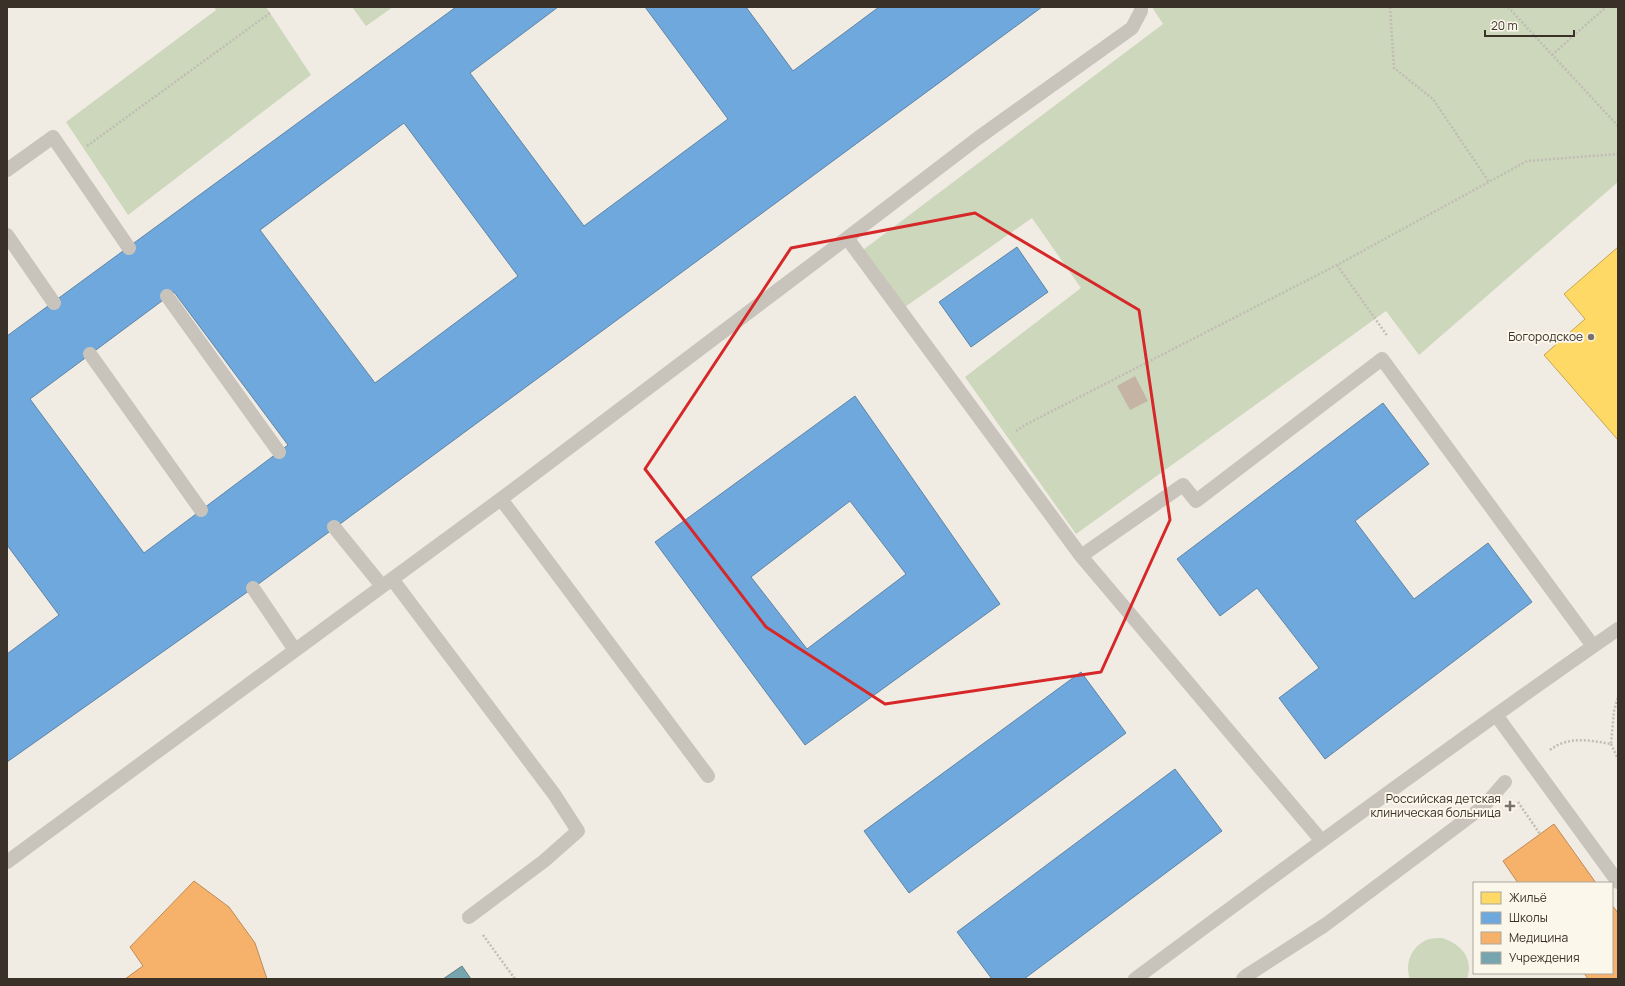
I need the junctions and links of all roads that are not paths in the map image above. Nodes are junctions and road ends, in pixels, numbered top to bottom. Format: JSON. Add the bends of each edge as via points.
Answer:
{"nodes":[{"id":1,"x":1140,"y":7,"type":"edge"},
{"id":2,"x":7,"y":170,"type":"edge"},
{"id":3,"x":7,"y":235,"type":"edge"},
{"id":4,"x":847,"y":238,"type":"junction"},
{"id":5,"x":129,"y":248,"type":"dead end"},
{"id":6,"x":166,"y":296,"type":"dead end"},
{"id":7,"x":54,"y":303,"type":"dead end"},
{"id":8,"x":90,"y":354,"type":"dead end"},
{"id":9,"x":279,"y":452,"type":"dead end"},
{"id":10,"x":501,"y":499,"type":"junction"},
{"id":11,"x":201,"y":510,"type":"dead end"},
{"id":12,"x":334,"y":527,"type":"dead end"},
{"id":13,"x":1081,"y":556,"type":"junction"},
{"id":14,"x":387,"y":583,"type":"junction"},
{"id":15,"x":253,"y":588,"type":"dead end"},
{"id":16,"x":1618,"y":629,"type":"edge"},
{"id":17,"x":1593,"y":646,"type":"junction"},
{"id":18,"x":295,"y":650,"type":"junction"},
{"id":19,"x":1496,"y":715,"type":"junction"},
{"id":20,"x":708,"y":776,"type":"dead end"},
{"id":21,"x":1505,"y":782,"type":"road end"},
{"id":22,"x":1321,"y":840,"type":"junction"},
{"id":23,"x":7,"y":862,"type":"edge"},
{"id":24,"x":1618,"y":882,"type":"edge"},
{"id":25,"x":470,"y":917,"type":"road end"},
{"id":26,"x":1135,"y":979,"type":"edge"},
{"id":27,"x":1243,"y":979,"type":"edge"}],
"edges":[{"from":1,"to":4,"type":"lane","via":[[1141,11],[1132,28],[978,138]]},
{"from":2,"to":5,"type":"lane","via":[[54,137]]},
{"from":3,"to":7,"type":"lane"},
{"from":4,"to":10,"type":"lane"},
{"from":4,"to":13,"type":"lane"},
{"from":6,"to":9,"type":"lane"},
{"from":8,"to":11,"type":"lane"},
{"from":10,"to":14,"type":"lane"},
{"from":10,"to":20,"type":"lane"},
{"from":12,"to":14,"type":"lane"},
{"from":13,"to":17,"type":"lane","via":[[1183,485],[1196,501],[1382,359]]},
{"from":13,"to":22,"type":"lane"},
{"from":14,"to":18,"type":"lane"},
{"from":14,"to":25,"type":"lane","via":[[554,794],[578,831],[544,861]]},
{"from":15,"to":18,"type":"lane"},
{"from":16,"to":17,"type":"lane"},
{"from":17,"to":19,"type":"lane"},
{"from":18,"to":23,"type":"lane"},
{"from":19,"to":22,"type":"lane"},
{"from":19,"to":24,"type":"lane"},
{"from":21,"to":27,"type":"lane","via":[[1484,806],[1325,925]]},
{"from":22,"to":26,"type":"lane"}]}
